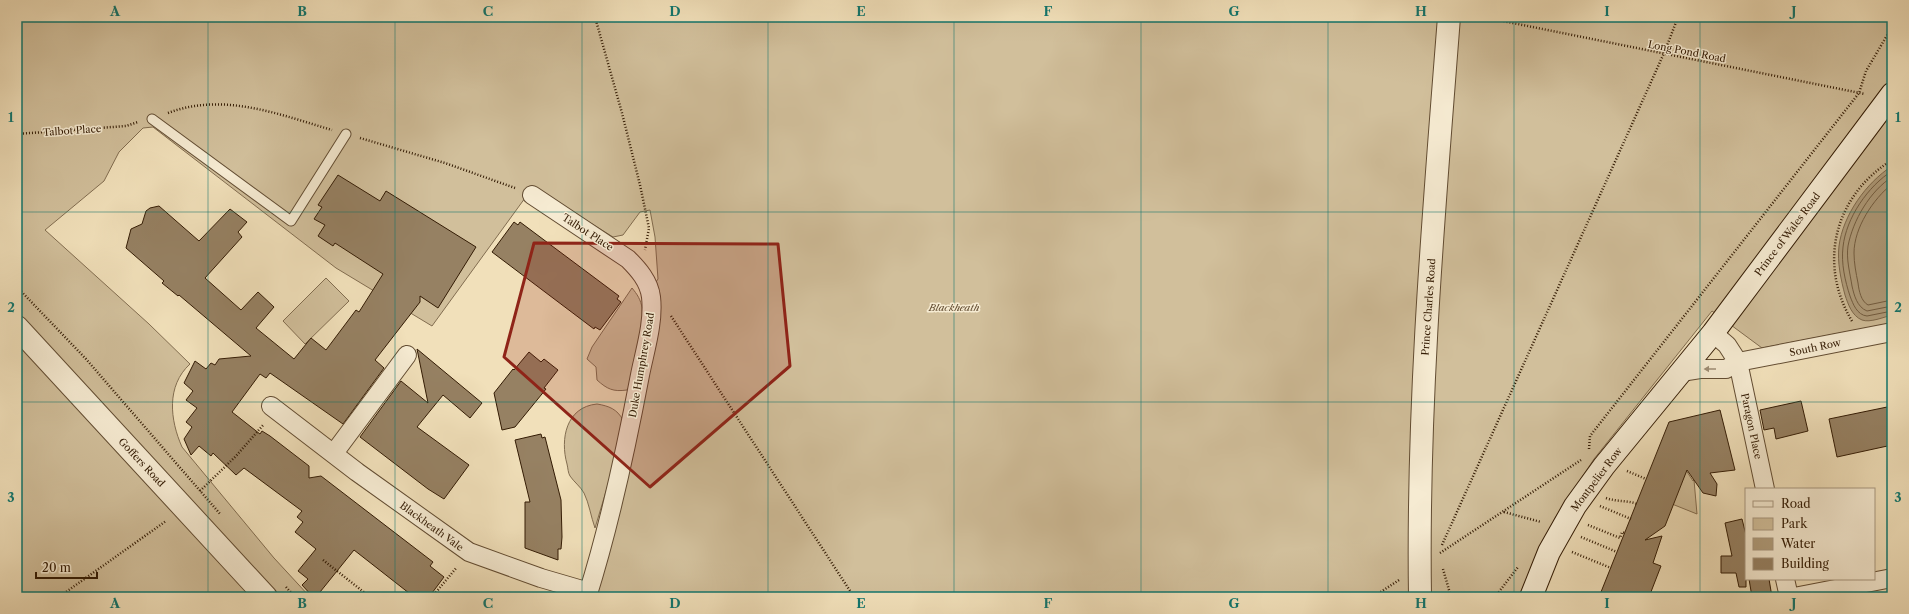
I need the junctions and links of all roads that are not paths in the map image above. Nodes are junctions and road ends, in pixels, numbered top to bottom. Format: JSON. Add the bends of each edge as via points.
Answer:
{"nodes":[{"id":1,"x":1449,"y":17,"type":"edge"},
{"id":2,"x":1892,"y":94,"type":"edge"},
{"id":3,"x":152,"y":119,"type":"dead end"},
{"id":4,"x":346,"y":134,"type":"dead end"},
{"id":5,"x":532,"y":195,"type":"dead end"},
{"id":6,"x":641,"y":272,"type":"joint"},
{"id":7,"x":17,"y":327,"type":"edge"},
{"id":8,"x":1712,"y":332,"type":"junction"},
{"id":9,"x":1892,"y":332,"type":"edge"},
{"id":10,"x":407,"y":355,"type":"dead end"},
{"id":11,"x":1738,"y":362,"type":"junction"},
{"id":12,"x":1681,"y":372,"type":"junction"},
{"id":13,"x":274,"y":408,"type":"road end"},
{"id":14,"x":334,"y":453,"type":"junction"},
{"id":15,"x":1765,"y":488,"type":"edge"},
{"id":16,"x":1892,"y":578,"type":"edge"},
{"id":17,"x":1785,"y":580,"type":"edge"},
{"id":18,"x":1867,"y":590,"type":"edge"},
{"id":19,"x":588,"y":594,"type":"edge"},
{"id":20,"x":266,"y":597,"type":"edge"},
{"id":21,"x":1420,"y":597,"type":"edge"},
{"id":22,"x":1531,"y":597,"type":"edge"},
{"id":23,"x":1789,"y":597,"type":"edge"},
{"id":24,"x":1794,"y":597,"type":"edge"}],
"edges":[{"from":1,"to":21,"type":"street","name":"Prince Charles Road","via":[[1426,309],[1419,520]]},
{"from":2,"to":8,"type":"street","name":"Prince of Wales Road"},
{"from":3,"to":4,"type":"lane","via":[[291,221]]},
{"from":5,"to":6,"type":"street","name":"Talbot Place","via":[[628,259]]},
{"from":6,"to":19,"type":"street","name":"Duke Humphrey Road","via":[[651,296],[650,320],[615,492]]},
{"from":7,"to":20,"type":"street","name":"Goffers Road"},
{"from":8,"to":11,"type":"street","via":[[1727,345]]},
{"from":8,"to":12,"type":"street","name":"Prince of Wales Road"},
{"from":9,"to":11,"type":"street","name":"South Row"},
{"from":10,"to":14,"type":"street"},
{"from":11,"to":12,"type":"street","name":"South Row","one_way":true,"via":[[1726,369]]},
{"from":11,"to":15,"type":"street","name":"Paragon Place"},
{"from":12,"to":22,"type":"street","name":"Montpelier Row","via":[[1604,466],[1575,506],[1560,552]]},
{"from":13,"to":14,"type":"street","name":"Blackheath Vale"},
{"from":14,"to":19,"type":"street","name":"Blackheath Vale","via":[[466,550]]},
{"from":16,"to":18,"type":"street"},
{"from":17,"to":23,"type":"street"},
{"from":18,"to":24,"type":"street"}]}
